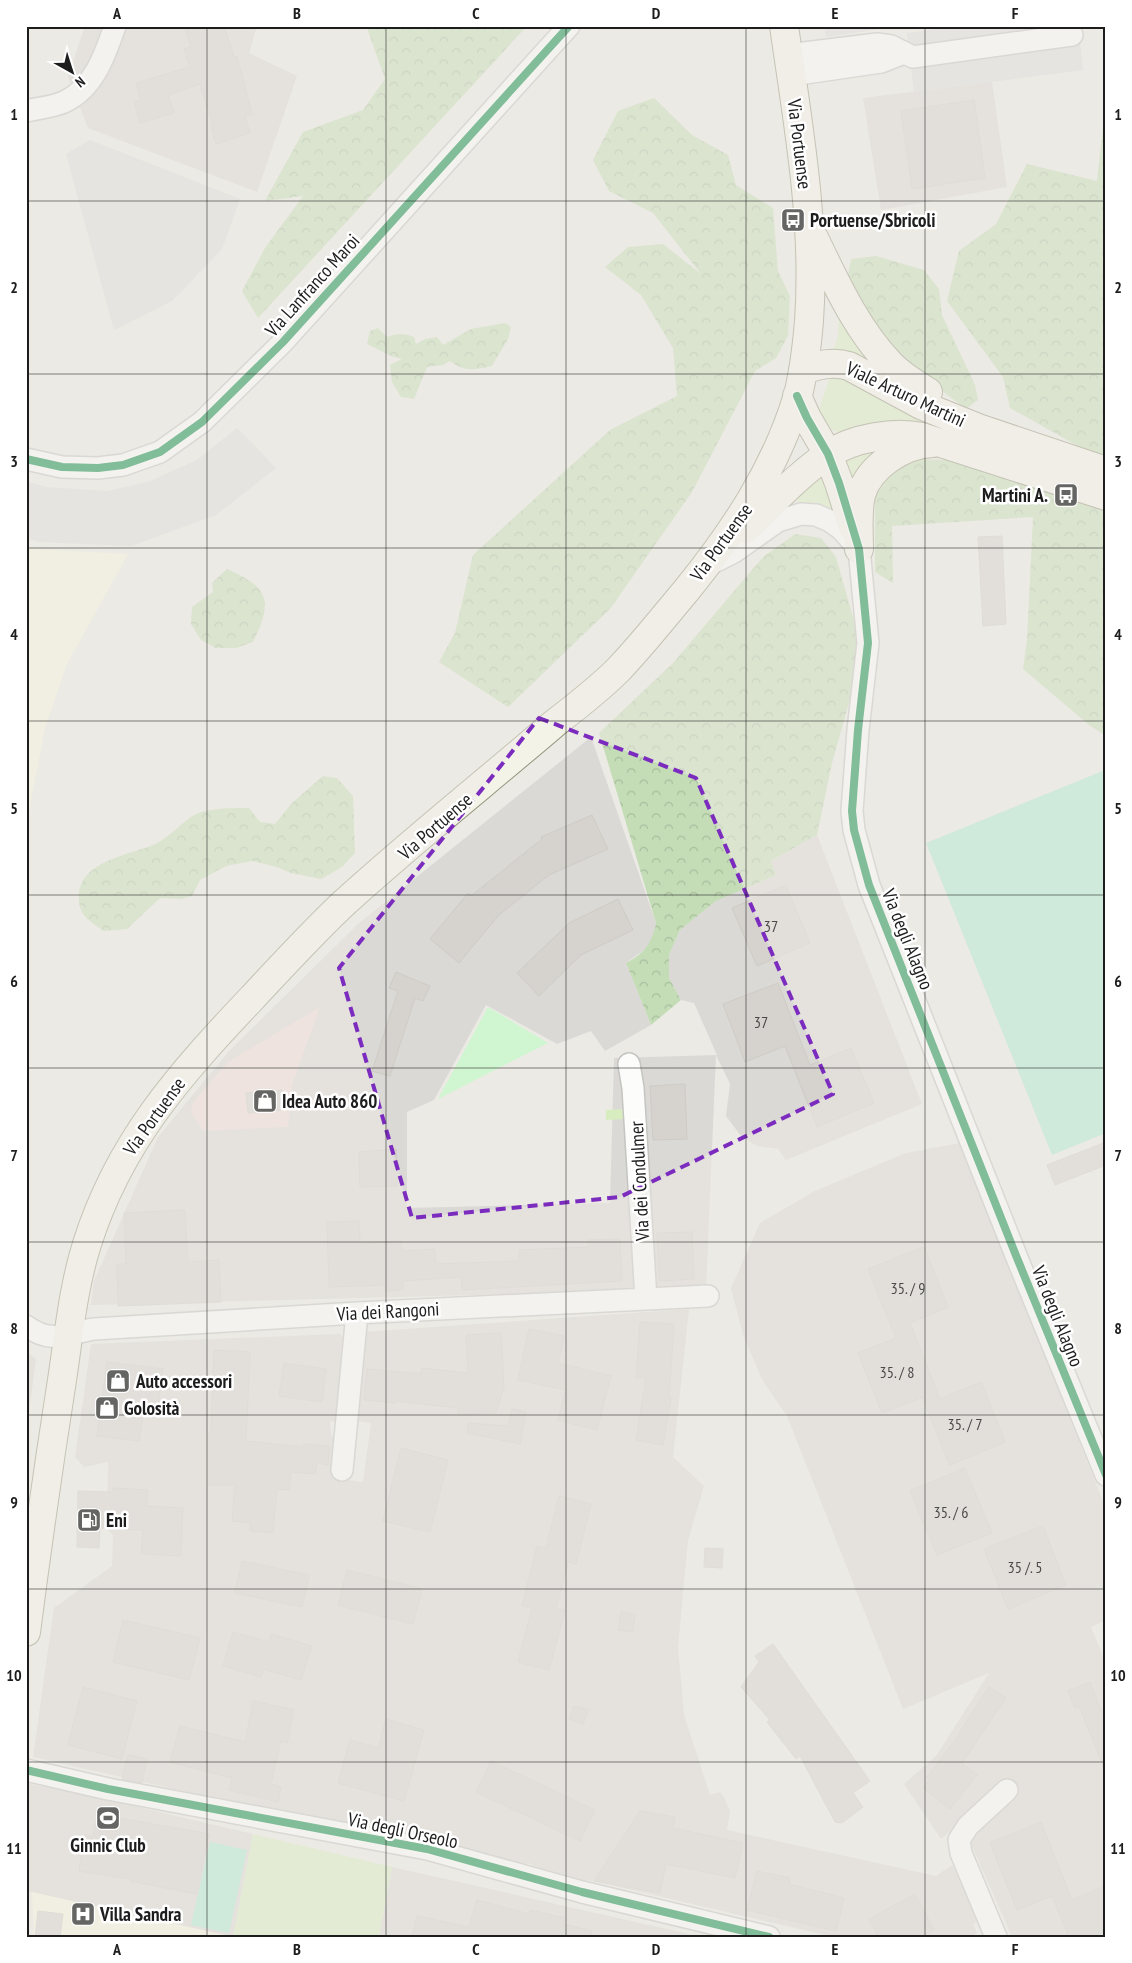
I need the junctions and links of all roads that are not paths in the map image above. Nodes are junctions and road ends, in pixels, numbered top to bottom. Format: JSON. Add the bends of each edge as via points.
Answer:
{"nodes":[{"id":1,"x":115,"y":26,"type":"edge"},
{"id":2,"x":569,"y":26,"type":"edge"},
{"id":3,"x":784,"y":26,"type":"edge"},
{"id":4,"x":1072,"y":35,"type":"dead end"},
{"id":5,"x":790,"y":65,"type":"junction"},
{"id":6,"x":26,"y":111,"type":"edge"},
{"id":7,"x":810,"y":230,"type":"junction"},
{"id":8,"x":800,"y":383,"type":"junction"},
{"id":9,"x":978,"y":428,"type":"junction"},
{"id":10,"x":951,"y":445,"type":"junction"},
{"id":11,"x":828,"y":454,"type":"junction"},
{"id":12,"x":26,"y":459,"type":"edge"},
{"id":13,"x":1106,"y":471,"type":"edge"},
{"id":14,"x":1106,"y":496,"type":"edge"},
{"id":15,"x":859,"y":549,"type":"junction"},
{"id":16,"x":708,"y":565,"type":"junction"},
{"id":17,"x":629,"y":1064,"type":"dead end"},
{"id":18,"x":708,"y":1296,"type":"dead end"},
{"id":19,"x":646,"y":1299,"type":"junction"},
{"id":20,"x":357,"y":1313,"type":"junction"},
{"id":21,"x":26,"y":1326,"type":"edge"},
{"id":22,"x":68,"y":1335,"type":"junction"},
{"id":23,"x":342,"y":1470,"type":"dead end"},
{"id":24,"x":1106,"y":1475,"type":"edge"},
{"id":25,"x":26,"y":1632,"type":"edge"},
{"id":26,"x":26,"y":1770,"type":"edge"},
{"id":27,"x":1007,"y":1790,"type":"dead end"},
{"id":28,"x":769,"y":1937,"type":"edge"},
{"id":29,"x":996,"y":1937,"type":"edge"}],
"edges":[{"from":1,"to":6,"type":"street","via":[[98,69],[80,92],[63,102]]},
{"from":2,"to":12,"type":"street","name":"Via Lanfranco Maroi","via":[[284,342],[202,422],[160,452],[123,465],[62,467]]},
{"from":3,"to":5,"type":"main road","name":"Via Portuense"},
{"from":4,"to":5,"type":"street","via":[[913,57],[891,46],[877,44]]},
{"from":5,"to":7,"type":"main road","name":"Via Portuense"},
{"from":7,"to":8,"type":"main road","name":"Via Portuense","via":[[810,304]]},
{"from":7,"to":9,"type":"main road","name":"Viale Arturo Martini","via":[[845,299],[883,356],[909,380]]},
{"from":8,"to":9,"type":"main road","name":"Viale Arturo Martini","via":[[822,364],[844,364],[905,397]]},
{"from":8,"to":11,"type":"main road","name":"Via degli Alagno","via":[[807,418]]},
{"from":8,"to":16,"type":"main road","name":"Via Portuense","via":[[760,485]]},
{"from":9,"to":13,"type":"main road","name":"Viale Arturo Martini"},
{"from":10,"to":11,"type":"main road","name":"Viale Arturo Martini","via":[[895,434],[854,443]]},
{"from":10,"to":14,"type":"main road","name":"Viale Arturo Martini"},
{"from":10,"to":15,"type":"main road","name":"Viale Arturo Martini","via":[[930,443],[913,446],[894,455],[876,470],[860,496]]},
{"from":11,"to":15,"type":"main road","name":"Via degli Alagno"},
{"from":11,"to":16,"type":"main road","name":"Viale Arturo Martini"},
{"from":15,"to":16,"type":"street","via":[[830,522],[816,515],[801,514],[778,521],[734,552]]},
{"from":15,"to":24,"type":"street","name":"Via degli Alagno","via":[[868,643],[852,810],[854,830],[869,885]]},
{"from":16,"to":22,"type":"main road","name":"Via Portuense","via":[[618,670],[344,904],[230,1021],[180,1078],[140,1130],[113,1179],[87,1243]]},
{"from":17,"to":19,"type":"street","name":"Via dei Condulmer","via":[[634,1094]]},
{"from":18,"to":19,"type":"street","name":"Via dei Rangoni"},
{"from":19,"to":20,"type":"street","name":"Via dei Rangoni"},
{"from":20,"to":22,"type":"street","name":"Via dei Rangoni","via":[[94,1329]]},
{"from":20,"to":23,"type":"street"},
{"from":21,"to":22,"type":"street","name":"Via dei Rangoni","via":[[46,1336]]},
{"from":22,"to":25,"type":"main road","name":"Via Portuense"},
{"from":26,"to":28,"type":"street","name":"Via degli Orseolo","via":[[108,1789],[427,1849],[582,1892]]},
{"from":27,"to":29,"type":"street","via":[[968,1826],[959,1840],[961,1853]]}]}
